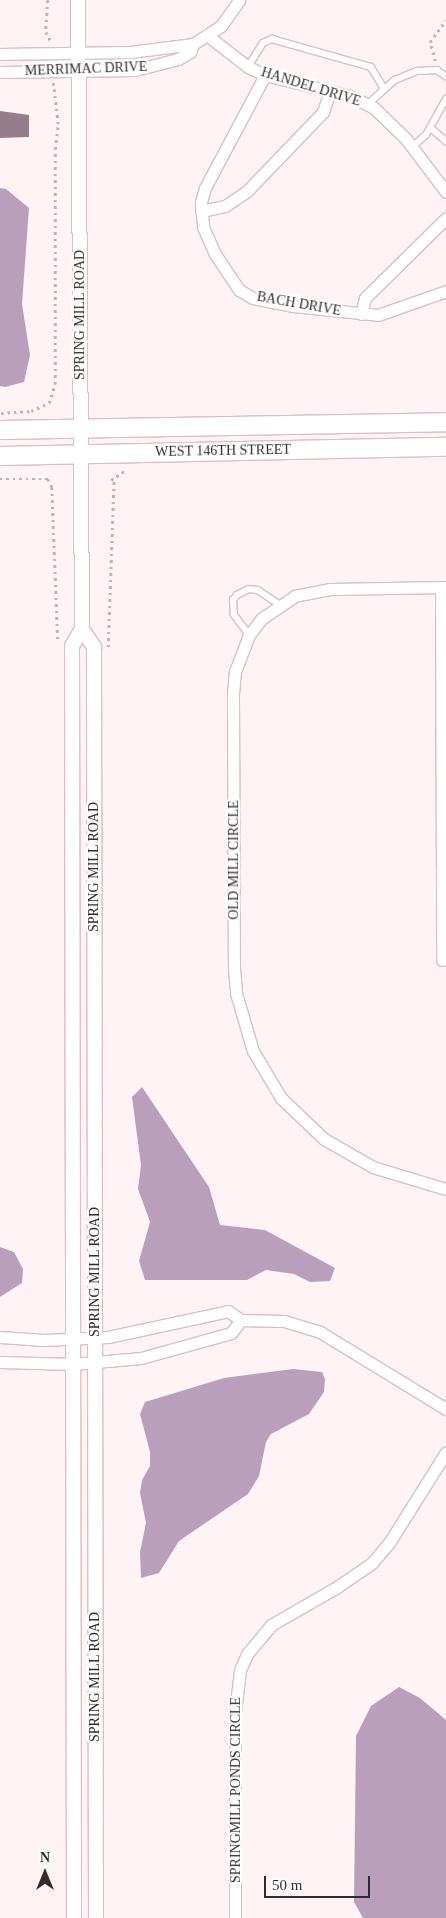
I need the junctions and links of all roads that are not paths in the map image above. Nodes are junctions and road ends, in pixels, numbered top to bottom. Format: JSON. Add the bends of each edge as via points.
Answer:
{"nodes":[{"id":1,"x":78,"y":0,"type":"edge"},
{"id":2,"x":239,"y":0,"type":"edge"},
{"id":3,"x":208,"y":36,"type":"junction"},
{"id":4,"x":193,"y":44,"type":"junction"},
{"id":5,"x":79,"y":53,"type":"junction"},
{"id":6,"x":0,"y":54,"type":"edge"},
{"id":7,"x":248,"y":67,"type":"junction"},
{"id":8,"x":79,"y":71,"type":"junction"},
{"id":9,"x":0,"y":72,"type":"edge"},
{"id":10,"x":265,"y":75,"type":"junction"},
{"id":11,"x":446,"y":76,"type":"edge"},
{"id":12,"x":385,"y":89,"type":"junction"},
{"id":13,"x":330,"y":91,"type":"junction"},
{"id":14,"x":446,"y":99,"type":"edge"},
{"id":15,"x":368,"y":104,"type":"junction"},
{"id":16,"x":431,"y":128,"type":"junction"},
{"id":17,"x":446,"y":141,"type":"edge"},
{"id":18,"x":412,"y":147,"type":"junction"},
{"id":19,"x":446,"y":192,"type":"edge"},
{"id":20,"x":202,"y":212,"type":"junction"},
{"id":21,"x":446,"y":218,"type":"edge"},
{"id":22,"x":446,"y":291,"type":"edge"},
{"id":23,"x":361,"y":314,"type":"junction"},
{"id":24,"x":446,"y":422,"type":"edge"},
{"id":25,"x":81,"y":429,"type":"junction"},
{"id":26,"x":0,"y":430,"type":"edge"},
{"id":27,"x":446,"y":446,"type":"edge"},
{"id":28,"x":82,"y":455,"type":"junction"},
{"id":29,"x":0,"y":456,"type":"edge"},
{"id":30,"x":444,"y":587,"type":"edge"},
{"id":31,"x":280,"y":605,"type":"junction"},
{"id":32,"x":82,"y":629,"type":"junction"},
{"id":33,"x":249,"y":635,"type":"junction"},
{"id":34,"x":442,"y":960,"type":"dead end"},
{"id":35,"x":446,"y":1188,"type":"edge"},
{"id":36,"x":241,"y":1320,"type":"junction"},
{"id":37,"x":0,"y":1337,"type":"edge"},
{"id":38,"x":85,"y":1339,"type":"junction"},
{"id":39,"x":0,"y":1362,"type":"edge"},
{"id":40,"x":85,"y":1363,"type":"junction"},
{"id":41,"x":446,"y":1408,"type":"edge"},
{"id":42,"x":446,"y":1452,"type":"edge"},
{"id":43,"x":74,"y":1918,"type":"edge"},
{"id":44,"x":96,"y":1918,"type":"edge"},
{"id":45,"x":236,"y":1918,"type":"edge"}],
"edges":[{"from":1,"to":5,"type":"street","name":"SPRING MILL ROAD"},
{"from":2,"to":3,"type":"street","name":"MERRIMAC DRIVE","via":[[220,26]]},
{"from":3,"to":4,"type":"street","name":"MERRIMAC DRIVE"},
{"from":3,"to":7,"type":"street","name":"HANDEL DRIVE"},
{"from":4,"to":5,"type":"street","name":"MERRIMAC DRIVE","via":[[130,52]]},
{"from":4,"to":8,"type":"street","name":"MERRIMAC DRIVE","via":[[190,52],[178,59],[152,67]]},
{"from":5,"to":6,"type":"street","name":"MERRIMAC DRIVE"},
{"from":5,"to":8,"type":"street","name":"SPRING MILL ROAD"},
{"from":7,"to":10,"type":"street","name":"HANDEL DRIVE"},
{"from":7,"to":12,"type":"lane","via":[[264,43],[272,39],[371,67]]},
{"from":8,"to":9,"type":"street","name":"MERRIMAC DRIVE"},
{"from":8,"to":25,"type":"street","name":"SPRING MILL ROAD"},
{"from":10,"to":13,"type":"street","name":"HANDEL DRIVE"},
{"from":10,"to":20,"type":"street","name":"BACH DRIVE","via":[[205,188]]},
{"from":11,"to":12,"type":"lane","via":[[437,70],[417,71],[395,80]]},
{"from":12,"to":15,"type":"lane"},
{"from":13,"to":15,"type":"street","name":"HANDEL DRIVE"},
{"from":13,"to":20,"type":"street","via":[[323,112],[247,191],[225,206]]},
{"from":14,"to":16,"type":"lane"},
{"from":15,"to":18,"type":"street","name":"HANDEL DRIVE","via":[[391,121]]},
{"from":16,"to":17,"type":"lane"},
{"from":16,"to":18,"type":"lane"},
{"from":18,"to":19,"type":"street","name":"HANDEL DRIVE"},
{"from":20,"to":23,"type":"street","name":"BACH DRIVE","via":[[203,227],[239,290],[253,298],[293,306]]},
{"from":21,"to":23,"type":"street","via":[[365,298]]},
{"from":22,"to":23,"type":"street","name":"BACH DRIVE","via":[[378,315]]},
{"from":24,"to":25,"type":"main road","name":"WEST 146TH STREET"},
{"from":25,"to":26,"type":"main road","name":"WEST 146TH STREET"},
{"from":25,"to":28,"type":"street","name":"SPRING MILL ROAD"},
{"from":27,"to":28,"type":"main road","name":"WEST 146TH STREET"},
{"from":28,"to":29,"type":"main road","name":"WEST 146TH STREET"},
{"from":28,"to":32,"type":"street","name":"SPRING MILL ROAD"},
{"from":30,"to":31,"type":"street","name":"OLD MILL CIRCLE","via":[[321,590],[295,596]]},
{"from":30,"to":34,"type":"street"},
{"from":31,"to":33,"type":"street","name":"OLD MILL CIRCLE","via":[[262,618]]},
{"from":31,"to":33,"type":"lane","via":[[258,590],[249,589],[236,595],[234,614]]},
{"from":32,"to":38,"type":"street","name":"SPRING MILL ROAD","via":[[72,646]]},
{"from":32,"to":38,"type":"street","name":"SPRING MILL ROAD","via":[[94,647]]},
{"from":33,"to":35,"type":"street","name":"OLD MILL CIRCLE","via":[[235,671],[233,695],[234,968],[236,993],[253,1051],[281,1098],[324,1139],[373,1167]]},
{"from":36,"to":38,"type":"street","via":[[228,1311]]},
{"from":36,"to":40,"type":"street","via":[[232,1333],[141,1358]]},
{"from":36,"to":41,"type":"street","via":[[284,1321],[320,1332]]},
{"from":37,"to":38,"type":"street"},
{"from":38,"to":40,"type":"street","name":"SPRING MILL ROAD"},
{"from":38,"to":40,"type":"street","name":"SPRING MILL ROAD"},
{"from":39,"to":40,"type":"street"},
{"from":40,"to":43,"type":"street","name":"SPRING MILL ROAD"},
{"from":40,"to":44,"type":"street","name":"SPRING MILL ROAD"},
{"from":42,"to":45,"type":"street","name":"SPRINGMILL PONDS CIRCLE","via":[[394,1536],[372,1563],[271,1625],[247,1654],[240,1670],[235,1712]]}]}
